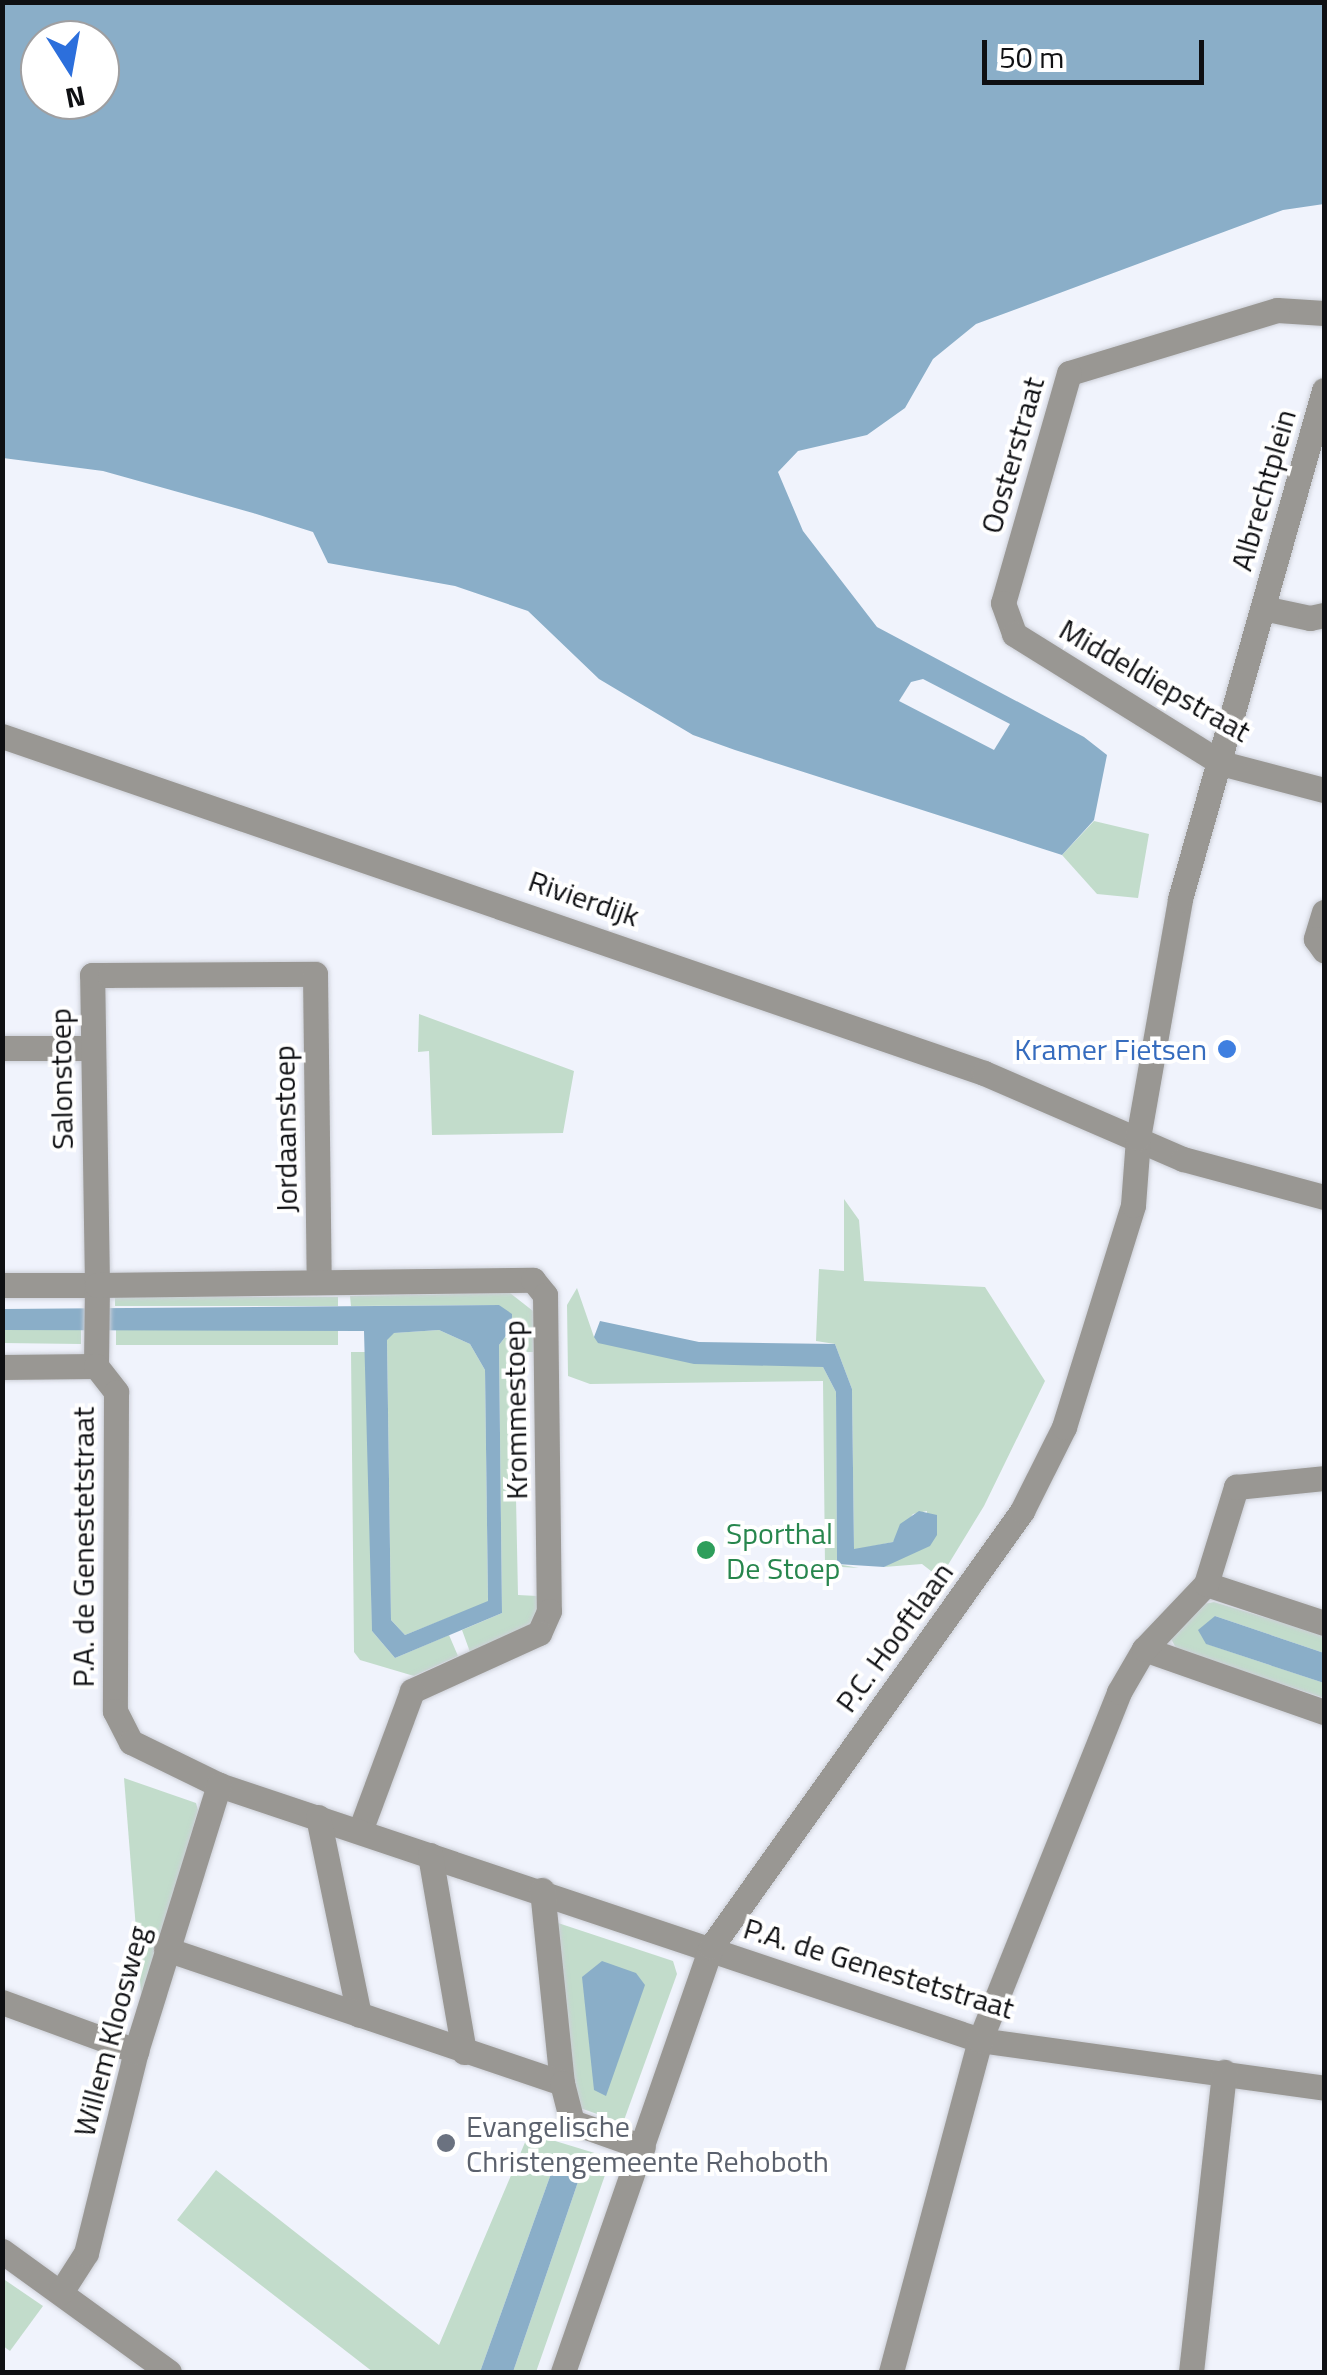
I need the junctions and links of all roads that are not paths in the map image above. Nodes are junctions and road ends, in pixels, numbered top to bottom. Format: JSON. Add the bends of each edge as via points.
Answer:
{"nodes":[{"id":1,"x":1324,"y":313,"type":"edge"},
{"id":2,"x":1324,"y":390,"type":"edge"},
{"id":3,"x":1264,"y":608,"type":"junction"},
{"id":4,"x":1324,"y":614,"type":"edge"},
{"id":5,"x":1014,"y":634,"type":"joint"},
{"id":6,"x":2,"y":736,"type":"edge"},
{"id":7,"x":1222,"y":763,"type":"junction"},
{"id":8,"x":1324,"y":790,"type":"edge"},
{"id":9,"x":1324,"y":912,"type":"edge"},
{"id":10,"x":1324,"y":950,"type":"edge"},
{"id":11,"x":315,"y":974,"type":"joint"},
{"id":12,"x":2,"y":1048,"type":"edge"},
{"id":13,"x":92,"y":1048,"type":"junction"},
{"id":14,"x":1138,"y":1138,"type":"junction"},
{"id":15,"x":1324,"y":1196,"type":"edge"},
{"id":16,"x":320,"y":1282,"type":"junction"},
{"id":17,"x":2,"y":1285,"type":"edge"},
{"id":18,"x":97,"y":1285,"type":"junction"},
{"id":19,"x":96,"y":1366,"type":"junction"},
{"id":20,"x":2,"y":1367,"type":"edge"},
{"id":21,"x":1324,"y":1478,"type":"edge"},
{"id":22,"x":1206,"y":1584,"type":"junction"},
{"id":23,"x":1324,"y":1623,"type":"edge"},
{"id":24,"x":1144,"y":1649,"type":"junction"},
{"id":25,"x":1324,"y":1712,"type":"edge"},
{"id":26,"x":219,"y":1785,"type":"junction"},
{"id":27,"x":318,"y":1817,"type":"junction"},
{"id":28,"x":362,"y":1828,"type":"junction"},
{"id":29,"x":430,"y":1855,"type":"junction"},
{"id":30,"x":542,"y":1890,"type":"junction"},
{"id":31,"x":711,"y":1947,"type":"junction"},
{"id":32,"x":166,"y":1949,"type":"junction"},
{"id":33,"x":2,"y":2002,"type":"edge"},
{"id":34,"x":359,"y":2015,"type":"junction"},
{"id":35,"x":980,"y":2040,"type":"junction"},
{"id":36,"x":136,"y":2051,"type":"junction"},
{"id":37,"x":464,"y":2052,"type":"junction"},
{"id":38,"x":1224,"y":2072,"type":"junction"},
{"id":39,"x":562,"y":2083,"type":"junction"},
{"id":40,"x":1324,"y":2088,"type":"edge"},
{"id":41,"x":643,"y":2148,"type":"junction"},
{"id":42,"x":2,"y":2252,"type":"edge"},
{"id":43,"x":62,"y":2292,"type":"junction"},
{"id":44,"x":169,"y":2372,"type":"edge"},
{"id":45,"x":563,"y":2372,"type":"edge"},
{"id":46,"x":890,"y":2372,"type":"edge"},
{"id":47,"x":1191,"y":2372,"type":"edge"}],
"edges":[{"from":1,"to":5,"type":"street","name":"Oosterstraat","via":[[1278,310],[1068,372],[1002,603]]},
{"from":2,"to":3,"type":"street","name":"Albrechtplein"},
{"from":3,"to":4,"type":"street","name":"Albrechtplein","via":[[1310,618]]},
{"from":3,"to":7,"type":"street","name":"Albrechtplein"},
{"from":5,"to":7,"type":"street","name":"Middeldiepstraat"},
{"from":6,"to":14,"type":"street","name":"Rivierdijk","via":[[822,1015]]},
{"from":7,"to":8,"type":"street","name":"Middeldiepstraat"},
{"from":7,"to":14,"type":"street","name":"Albrechtplein","via":[[1180,899]]},
{"from":9,"to":10,"type":"street","via":[[1316,940]]},
{"from":11,"to":13,"type":"street","name":"Salonstoep","via":[[92,975]]},
{"from":11,"to":16,"type":"street","name":"Jordaanstoep"},
{"from":12,"to":13,"type":"street"},
{"from":13,"to":18,"type":"street","name":"Salonstoep"},
{"from":14,"to":15,"type":"street","name":"Rivierdijk","via":[[1182,1159]]},
{"from":14,"to":31,"type":"street","name":"P.C. Hooftlaan","via":[[1133,1205],[1092,1352],[1022,1511]]},
{"from":16,"to":18,"type":"street","name":"Krommestoep"},
{"from":16,"to":28,"type":"street","name":"Krommestoep","via":[[533,1280],[545,1295],[548,1320],[549,1612],[539,1633],[412,1691]]},
{"from":17,"to":18,"type":"street"},
{"from":18,"to":19,"type":"street","name":"Salonstoep"},
{"from":19,"to":20,"type":"street","name":"P.A. de Genestetstraat"},
{"from":19,"to":26,"type":"street","name":"P.A. de Genestetstraat","via":[[116,1392],[115,1712],[131,1742]]},
{"from":21,"to":22,"type":"street","via":[[1236,1487]]},
{"from":22,"to":23,"type":"street"},
{"from":22,"to":24,"type":"street"},
{"from":24,"to":25,"type":"street"},
{"from":24,"to":35,"type":"street","via":[[1119,1692]]},
{"from":26,"to":27,"type":"street","name":"P.A. de Genestetstraat"},
{"from":26,"to":32,"type":"street","name":"Willem Kloosweg"},
{"from":27,"to":28,"type":"street","name":"P.A. de Genestetstraat"},
{"from":27,"to":34,"type":"street"},
{"from":28,"to":29,"type":"street","name":"P.A. de Genestetstraat"},
{"from":29,"to":30,"type":"street","name":"P.A. de Genestetstraat"},
{"from":29,"to":37,"type":"street"},
{"from":30,"to":31,"type":"street","name":"P.A. de Genestetstraat"},
{"from":30,"to":39,"type":"street"},
{"from":31,"to":35,"type":"street","name":"P.A. de Genestetstraat","via":[[748,1967]]},
{"from":31,"to":41,"type":"street","name":"P.C. Hooftlaan"},
{"from":32,"to":34,"type":"street"},
{"from":32,"to":36,"type":"street","name":"Willem Kloosweg"},
{"from":33,"to":36,"type":"street"},
{"from":34,"to":37,"type":"street"},
{"from":35,"to":38,"type":"street","name":"P.A. de Genestetstraat"},
{"from":35,"to":46,"type":"street"},
{"from":36,"to":43,"type":"street","name":"Willem Kloosweg","via":[[86,2252]]},
{"from":37,"to":39,"type":"street"},
{"from":38,"to":40,"type":"street","name":"P.A. de Genestetstraat"},
{"from":38,"to":47,"type":"street"},
{"from":39,"to":41,"type":"street","via":[[572,2122]]},
{"from":41,"to":45,"type":"street","name":"P.C. Hooftlaan"},
{"from":42,"to":43,"type":"street"},
{"from":43,"to":44,"type":"street"}]}
